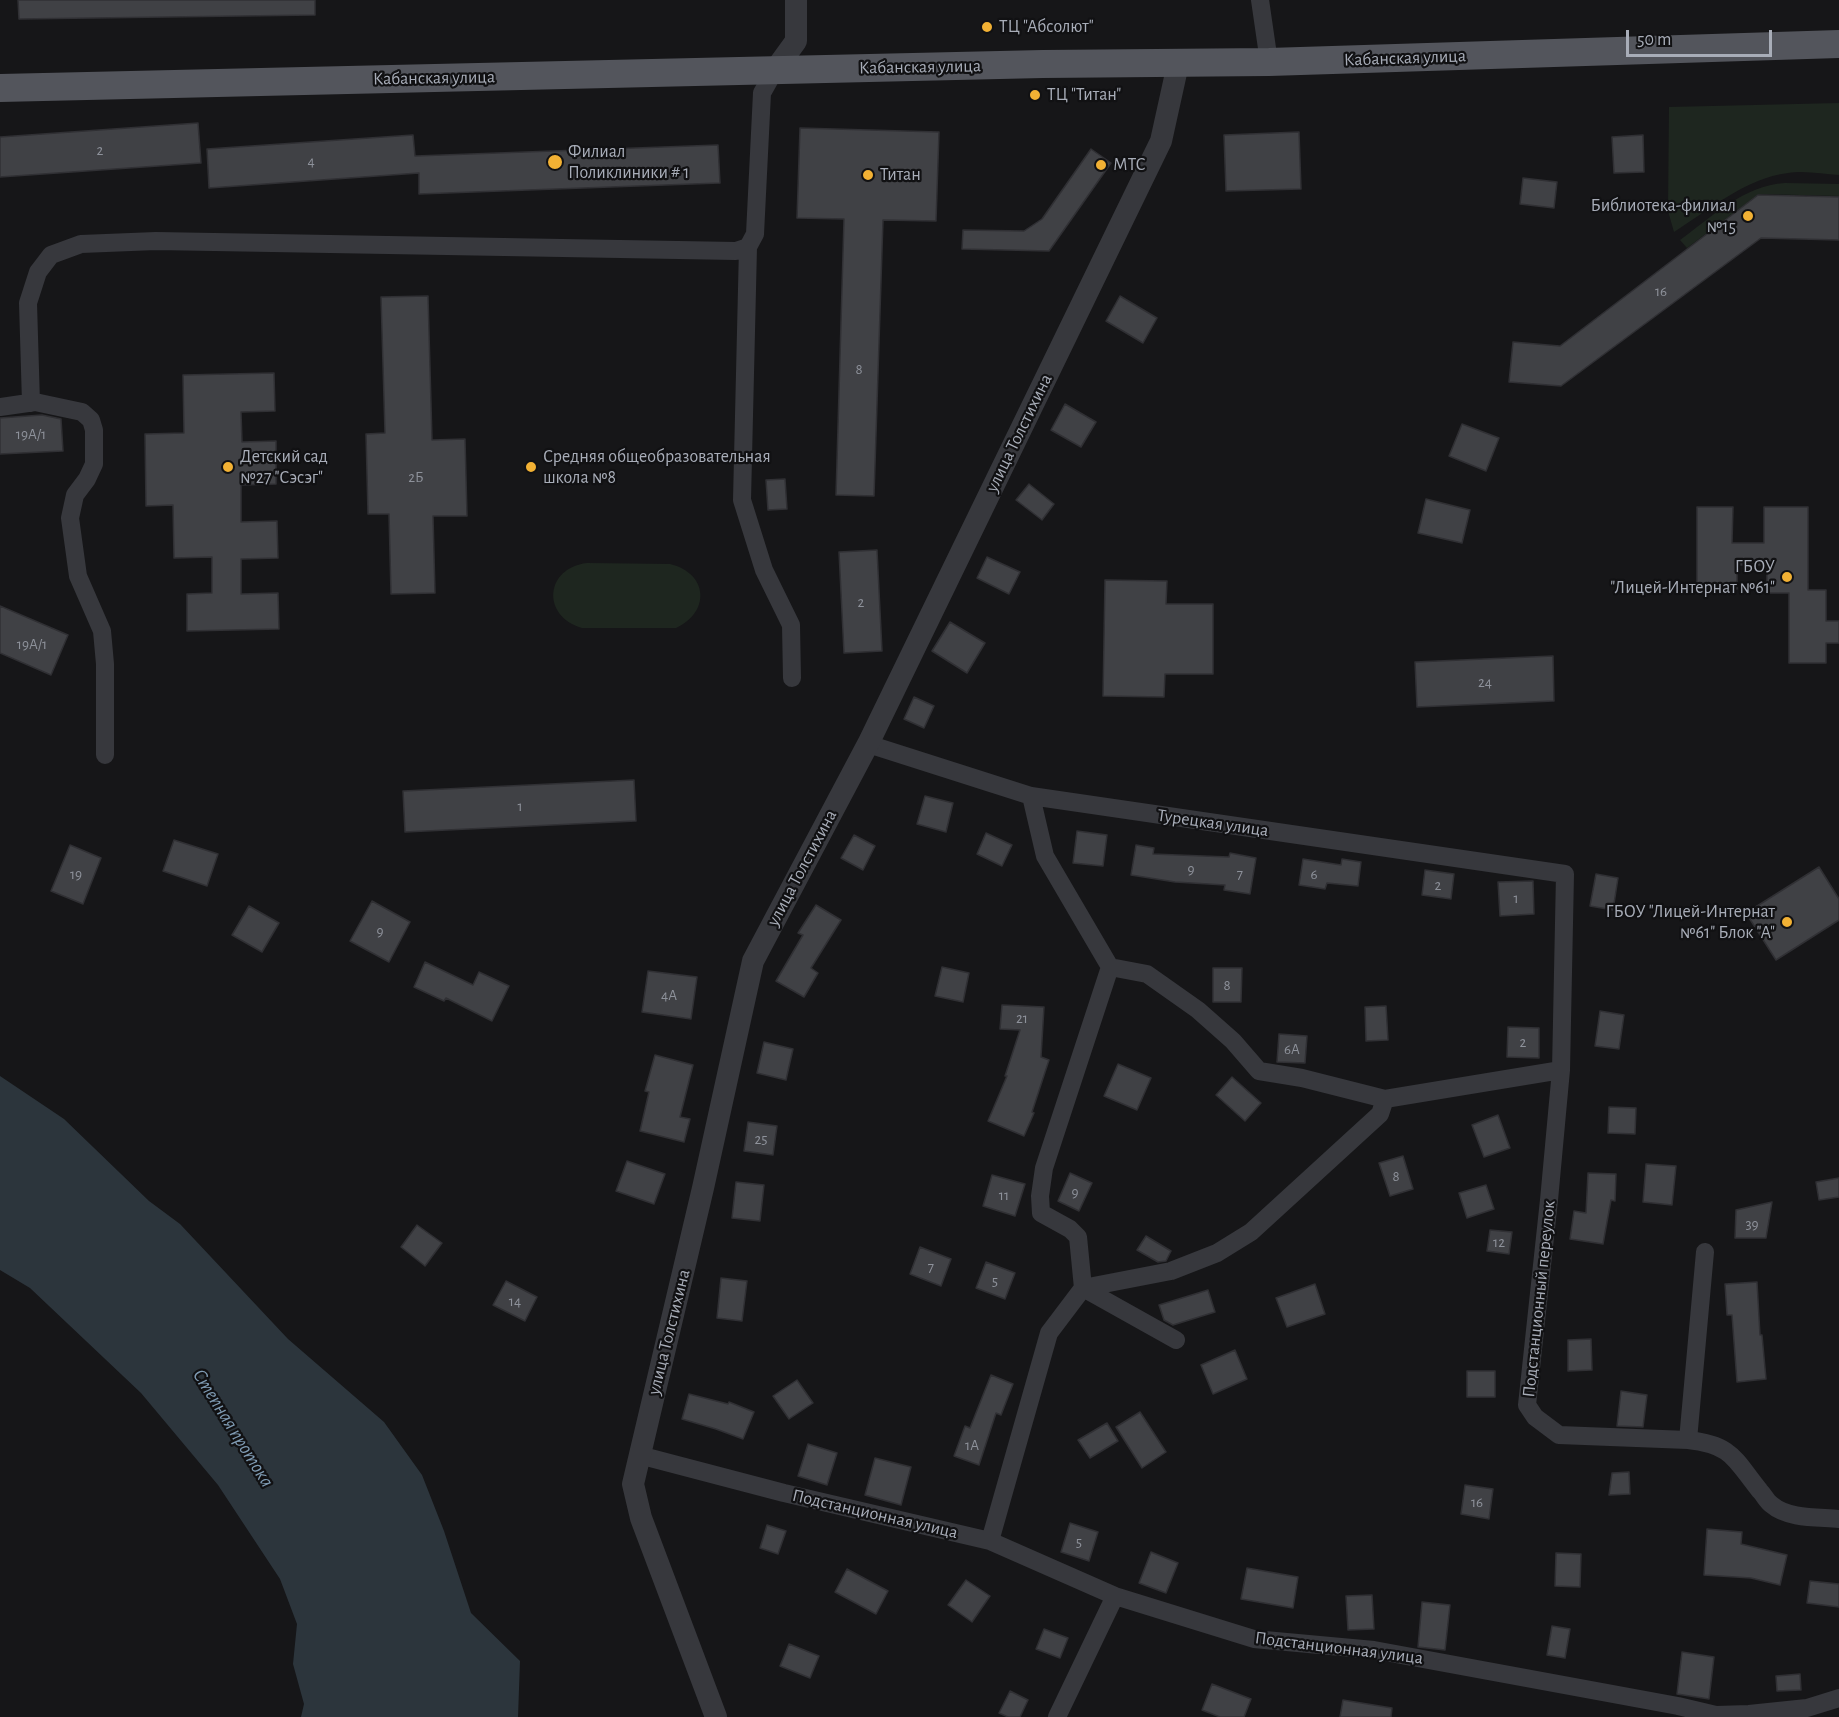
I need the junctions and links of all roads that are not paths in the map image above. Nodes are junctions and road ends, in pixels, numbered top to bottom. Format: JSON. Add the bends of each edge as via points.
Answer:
{"nodes":[{"id":1,"x":796,"y":0,"type":"edge"},
{"id":2,"x":1260,"y":0,"type":"edge"},
{"id":3,"x":1839,"y":44,"type":"edge"},
{"id":4,"x":1269,"y":62,"type":"junction"},
{"id":5,"x":1178,"y":64,"type":"junction"},
{"id":6,"x":776,"y":70,"type":"junction"},
{"id":7,"x":0,"y":88,"type":"edge"},
{"id":8,"x":748,"y":247,"type":"junction"},
{"id":9,"x":31,"y":403,"type":"junction"},
{"id":10,"x":0,"y":407,"type":"edge"},
{"id":11,"x":792,"y":678,"type":"dead end"},
{"id":12,"x":868,"y":744,"type":"junction"},
{"id":13,"x":105,"y":755,"type":"dead end"},
{"id":14,"x":1031,"y":796,"type":"junction"},
{"id":15,"x":1565,"y":874,"type":"joint"},
{"id":16,"x":1110,"y":967,"type":"junction"},
{"id":17,"x":1561,"y":1070,"type":"junction"},
{"id":18,"x":1385,"y":1099,"type":"junction"},
{"id":19,"x":1706,"y":1252,"type":"dead end"},
{"id":20,"x":1083,"y":1288,"type":"junction"},
{"id":21,"x":1176,"y":1340,"type":"dead end"},
{"id":22,"x":1688,"y":1440,"type":"junction"},
{"id":23,"x":639,"y":1455,"type":"junction"},
{"id":24,"x":1839,"y":1519,"type":"edge"},
{"id":25,"x":990,"y":1540,"type":"junction"},
{"id":26,"x":1115,"y":1596,"type":"junction"},
{"id":27,"x":1839,"y":1698,"type":"edge"},
{"id":28,"x":716,"y":1717,"type":"edge"},
{"id":29,"x":1057,"y":1717,"type":"edge"}],
"edges":[{"from":1,"to":6,"type":"street","via":[[796,41]]},
{"from":2,"to":4,"type":"street"},
{"from":3,"to":4,"type":"main road","name":"Кабанская улица"},
{"from":4,"to":5,"type":"main road","name":"Кабанская улица"},
{"from":5,"to":6,"type":"main road","name":"Кабанская улица"},
{"from":5,"to":12,"type":"street","name":"улица Толстихина","via":[[1161,141]]},
{"from":6,"to":7,"type":"main road","name":"Кабанская улица"},
{"from":6,"to":8,"type":"street","via":[[762,93],[755,234]]},
{"from":8,"to":9,"type":"street","via":[[736,251],[156,241],[81,244],[51,255],[38,272],[28,303]]},
{"from":8,"to":11,"type":"street","via":[[742,500],[764,570],[791,625]]},
{"from":9,"to":10,"type":"street"},
{"from":9,"to":13,"type":"street","via":[[82,412],[91,420],[94,430],[94,464],[75,495],[70,518],[78,576],[102,631]]},
{"from":12,"to":14,"type":"street","name":"Турецкая улица"},
{"from":12,"to":23,"type":"street","name":"улица Толстихина","via":[[753,962],[704,1188]]},
{"from":14,"to":15,"type":"street","name":"Турецкая улица"},
{"from":14,"to":16,"type":"street","via":[[1045,856]]},
{"from":15,"to":17,"type":"street","name":"Подстанционный переулок"},
{"from":16,"to":18,"type":"street","via":[[1147,974],[1198,1010],[1259,1071]]},
{"from":16,"to":20,"type":"street","via":[[1044,1168],[1040,1196],[1041,1213],[1078,1238]]},
{"from":17,"to":18,"type":"street"},
{"from":17,"to":22,"type":"street","name":"Подстанционный переулок","via":[[1527,1405],[1535,1418],[1559,1435]]},
{"from":18,"to":20,"type":"street","via":[[1380,1114],[1251,1232],[1217,1253],[1171,1271]]},
{"from":19,"to":22,"type":"street"},
{"from":20,"to":21,"type":"street"},
{"from":20,"to":25,"type":"street","via":[[1049,1333]]},
{"from":22,"to":24,"type":"street","name":"Подстанционный переулок","via":[[1722,1448],[1735,1458],[1772,1506],[1792,1514]]},
{"from":23,"to":25,"type":"street","name":"Подстанционная улица"},
{"from":23,"to":28,"type":"street","name":"улица Толстихина","via":[[633,1484],[641,1518]]},
{"from":25,"to":26,"type":"street","name":"Подстанционная улица"},
{"from":26,"to":27,"type":"street","name":"Подстанционная улица","via":[[1254,1639],[1374,1650],[1716,1715],[1807,1708]]},
{"from":26,"to":29,"type":"street"}]}
